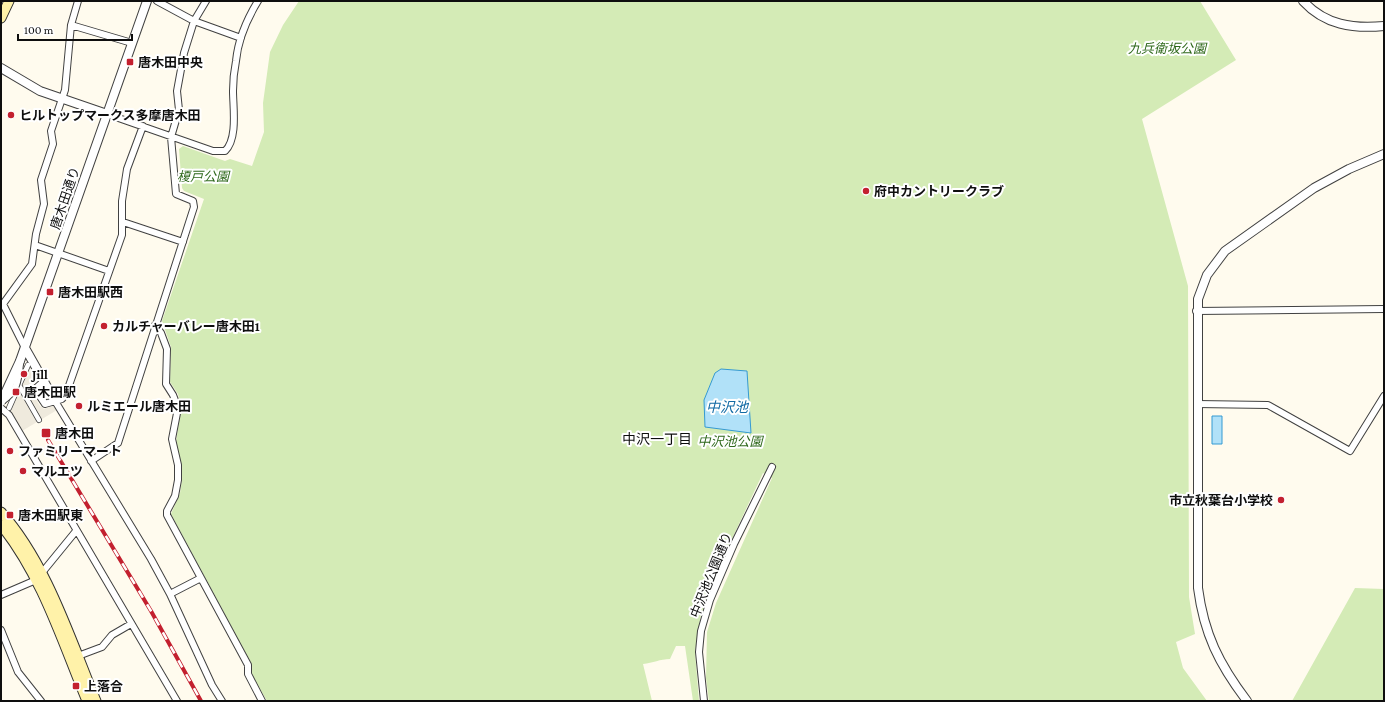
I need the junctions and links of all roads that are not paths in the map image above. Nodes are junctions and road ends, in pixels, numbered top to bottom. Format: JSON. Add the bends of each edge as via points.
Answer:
{"nodes":[{"id":1,"x":9,"y":1,"type":"edge"},
{"id":2,"x":78,"y":1,"type":"edge"},
{"id":3,"x":147,"y":1,"type":"edge"},
{"id":4,"x":157,"y":1,"type":"edge"},
{"id":5,"x":206,"y":1,"type":"edge"},
{"id":6,"x":258,"y":1,"type":"edge"},
{"id":7,"x":1303,"y":1,"type":"edge"},
{"id":8,"x":1,"y":18,"type":"edge"},
{"id":9,"x":194,"y":21,"type":"junction"},
{"id":10,"x":71,"y":24,"type":"junction"},
{"id":11,"x":1384,"y":26,"type":"edge"},
{"id":12,"x":241,"y":38,"type":"junction"},
{"id":13,"x":132,"y":44,"type":"junction"},
{"id":14,"x":1,"y":68,"type":"edge"},
{"id":15,"x":62,"y":99,"type":"junction"},
{"id":16,"x":107,"y":114,"type":"junction"},
{"id":17,"x":143,"y":126,"type":"junction"},
{"id":18,"x":171,"y":137,"type":"junction"},
{"id":19,"x":1384,"y":154,"type":"edge"},
{"id":20,"x":123,"y":222,"type":"junction"},
{"id":21,"x":183,"y":242,"type":"junction"},
{"id":22,"x":35,"y":245,"type":"junction"},
{"id":23,"x":58,"y":253,"type":"junction"},
{"id":24,"x":109,"y":271,"type":"junction"},
{"id":25,"x":1384,"y":309,"type":"edge"},
{"id":26,"x":1196,"y":311,"type":"junction"},
{"id":27,"x":155,"y":325,"type":"junction"},
{"id":28,"x":24,"y":360,"type":"junction"},
{"id":29,"x":19,"y":386,"type":"junction"},
{"id":30,"x":1384,"y":396,"type":"edge"},
{"id":31,"x":55,"y":401,"type":"junction"},
{"id":32,"x":1,"y":402,"type":"edge"},
{"id":33,"x":1197,"y":404,"type":"junction"},
{"id":34,"x":1,"y":408,"type":"edge"},
{"id":35,"x":9,"y":408,"type":"dead end"},
{"id":36,"x":39,"y":420,"type":"dead end"},
{"id":37,"x":91,"y":461,"type":"junction"},
{"id":38,"x":772,"y":467,"type":"dead end"},
{"id":39,"x":1,"y":512,"type":"edge"},
{"id":40,"x":1,"y":525,"type":"edge"},
{"id":41,"x":76,"y":532,"type":"junction"},
{"id":42,"x":42,"y":573,"type":"junction"},
{"id":43,"x":201,"y":578,"type":"junction"},
{"id":44,"x":36,"y":580,"type":"junction"},
{"id":45,"x":170,"y":594,"type":"junction"},
{"id":46,"x":1,"y":595,"type":"edge"},
{"id":47,"x":131,"y":624,"type":"junction"},
{"id":48,"x":1,"y":630,"type":"edge"},
{"id":49,"x":78,"y":656,"type":"junction"},
{"id":50,"x":41,"y":701,"type":"edge"},
{"id":51,"x":87,"y":701,"type":"edge"},
{"id":52,"x":96,"y":701,"type":"edge"},
{"id":53,"x":177,"y":701,"type":"edge"},
{"id":54,"x":222,"y":701,"type":"edge"},
{"id":55,"x":262,"y":701,"type":"edge"},
{"id":56,"x":704,"y":701,"type":"edge"},
{"id":57,"x":1247,"y":701,"type":"edge"}],
"edges":[{"from":1,"to":8,"type":"main road"},
{"from":2,"to":10,"type":"street"},
{"from":3,"to":13,"type":"street","name":"唐木田通り"},
{"from":4,"to":9,"type":"street"},
{"from":5,"to":9,"type":"street"},
{"from":6,"to":12,"type":"street"},
{"from":7,"to":11,"type":"street","via":[[1316,13],[1336,24],[1355,27]]},
{"from":9,"to":12,"type":"street"},
{"from":9,"to":18,"type":"street","via":[[184,53],[177,91],[179,110]]},
{"from":10,"to":13,"type":"street"},
{"from":10,"to":15,"type":"street"},
{"from":12,"to":18,"type":"street","via":[[233,90],[234,122],[228,148],[221,152],[213,152]]},
{"from":13,"to":16,"type":"street","name":"唐木田通り"},
{"from":14,"to":15,"type":"street","via":[[31,86]]},
{"from":15,"to":16,"type":"street"},
{"from":15,"to":22,"type":"street","via":[[51,131],[53,144],[41,180],[44,204]]},
{"from":16,"to":17,"type":"street"},
{"from":16,"to":23,"type":"street","name":"唐木田通り"},
{"from":17,"to":18,"type":"street"},
{"from":17,"to":20,"type":"street","via":[[127,169],[122,201]]},
{"from":18,"to":21,"type":"street","via":[[176,194],[193,201],[194,207]]},
{"from":19,"to":26,"type":"street","via":[[1314,188],[1225,251],[1203,281]]},
{"from":20,"to":21,"type":"street"},
{"from":20,"to":24,"type":"street","via":[[122,235]]},
{"from":21,"to":27,"type":"street"},
{"from":22,"to":23,"type":"street"},
{"from":22,"to":28,"type":"street","via":[[32,264],[3,304]]},
{"from":23,"to":24,"type":"street"},
{"from":23,"to":28,"type":"street","name":"唐木田通り"},
{"from":24,"to":31,"type":"street","via":[[66,394]]},
{"from":25,"to":26,"type":"street"},
{"from":26,"to":33,"type":"street"},
{"from":27,"to":37,"type":"street","via":[[118,443]]},
{"from":27,"to":43,"type":"street","via":[[167,349],[166,384],[178,408],[172,439],[178,465],[178,480],[167,515]]},
{"from":28,"to":29,"type":"street"},
{"from":28,"to":31,"type":"street","via":[[44,382]]},
{"from":28,"to":32,"type":"street","name":"唐木田通り","bridge":true},
{"from":29,"to":35,"type":"street"},
{"from":29,"to":36,"type":"street"},
{"from":30,"to":33,"type":"street","via":[[1350,451],[1268,405]]},
{"from":31,"to":37,"type":"street"},
{"from":33,"to":57,"type":"street","via":[[1200,603],[1205,627],[1215,653]]},
{"from":34,"to":41,"type":"street","via":[[9,415]]},
{"from":37,"to":45,"type":"street","via":[[131,524]]},
{"from":38,"to":56,"type":"street","name":"中沢池公園通り","via":[[710,600],[701,631],[699,652]]},
{"from":39,"to":42,"type":"main road","via":[[24,542]]},
{"from":40,"to":44,"type":"main road","via":[[20,551]]},
{"from":41,"to":42,"type":"street"},
{"from":41,"to":47,"type":"street"},
{"from":42,"to":44,"type":"street"},
{"from":42,"to":49,"type":"main road"},
{"from":43,"to":45,"type":"street"},
{"from":43,"to":55,"type":"street","via":[[248,665],[248,674]]},
{"from":44,"to":46,"type":"street"},
{"from":44,"to":51,"type":"main road"},
{"from":45,"to":54,"type":"street","via":[[212,685]]},
{"from":47,"to":49,"type":"street","via":[[112,635],[102,647]]},
{"from":47,"to":53,"type":"street"},
{"from":48,"to":50,"type":"street","via":[[18,672]]},
{"from":49,"to":52,"type":"main road"}]}
